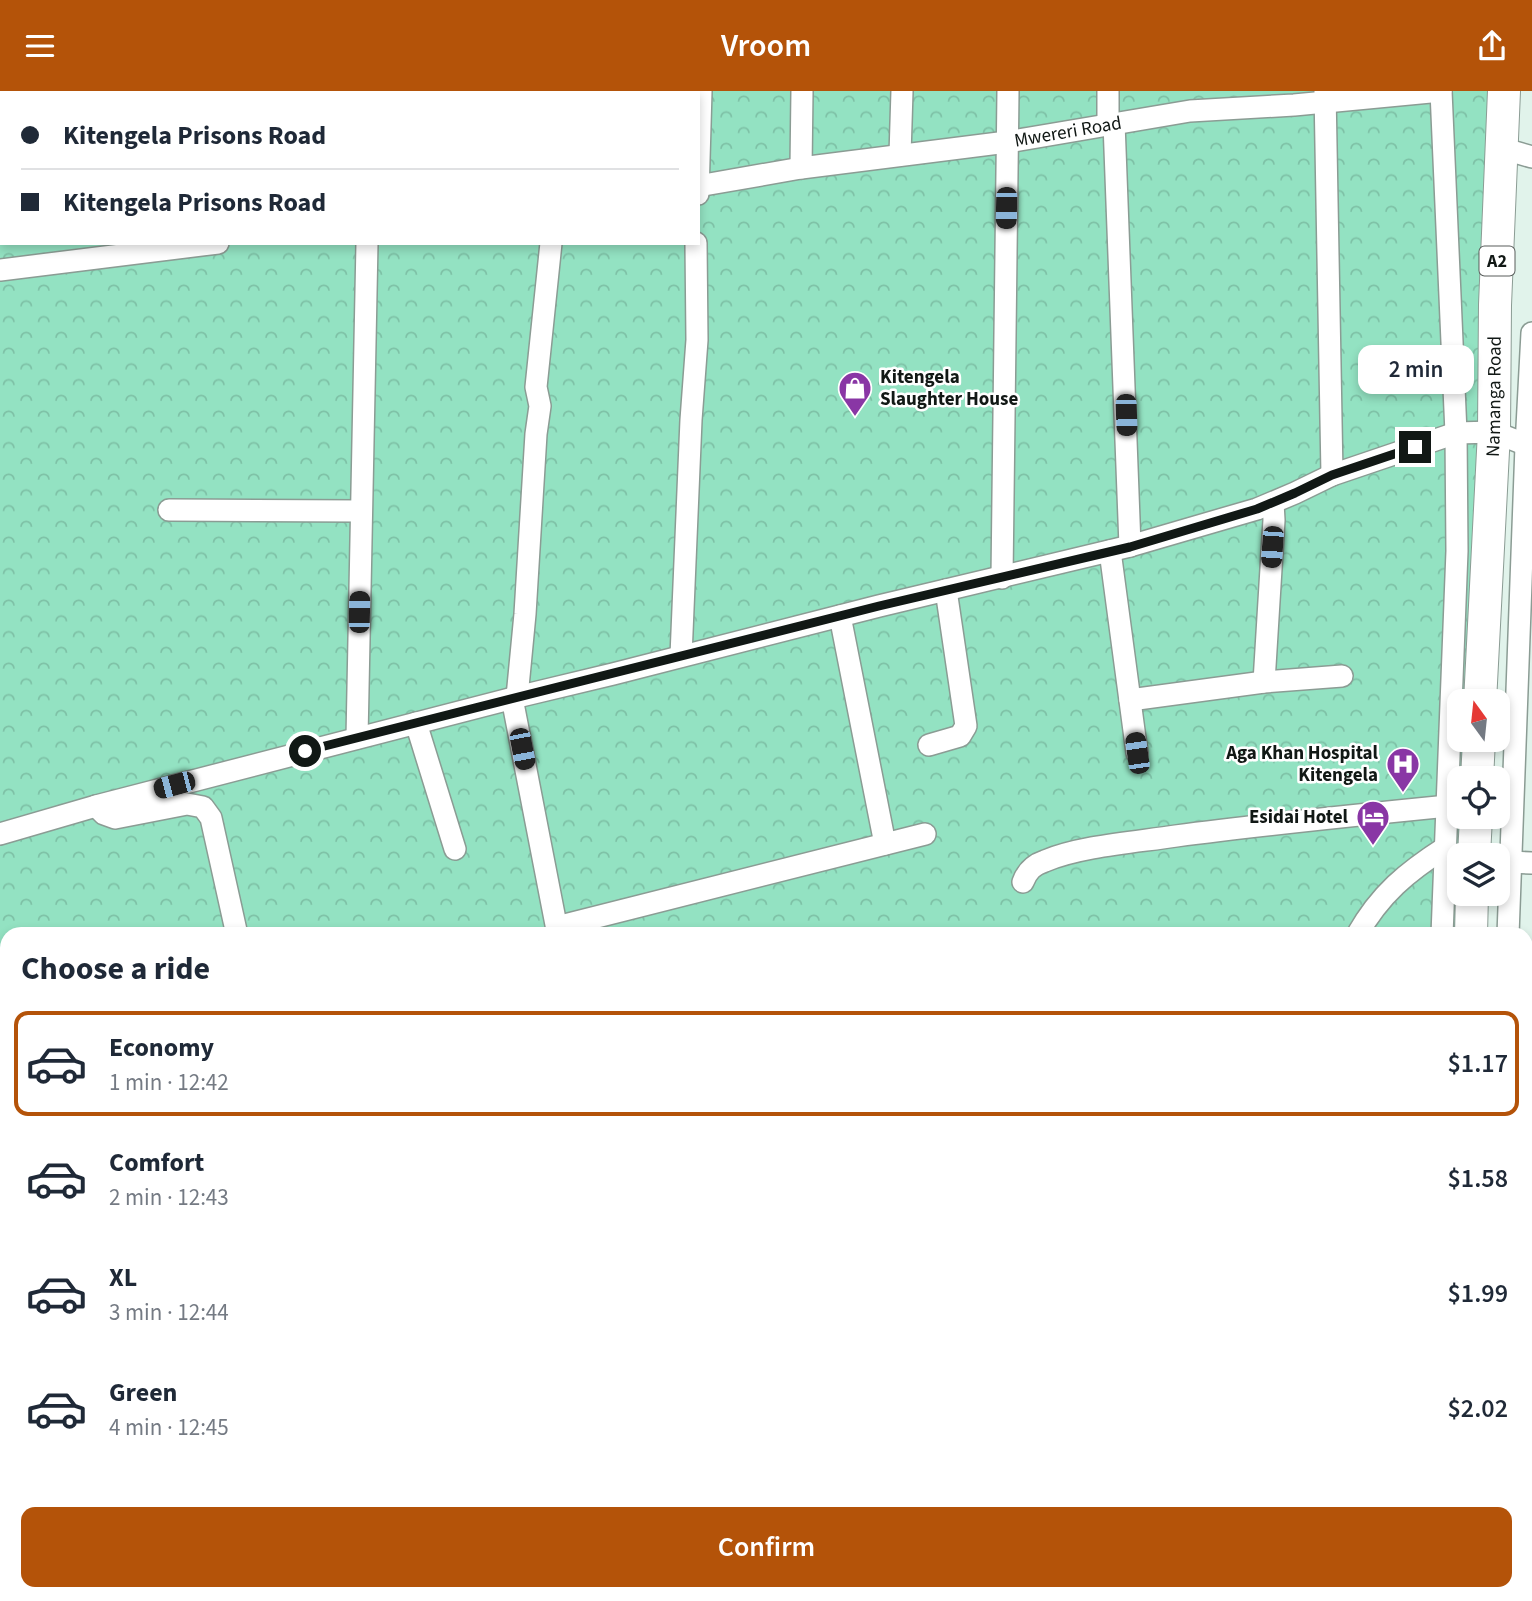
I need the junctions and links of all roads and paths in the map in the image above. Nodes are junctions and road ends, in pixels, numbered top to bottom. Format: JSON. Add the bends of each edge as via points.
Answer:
{"nodes":[{"id":1,"x":701,"y":91,"type":"edge"},
{"id":2,"x":802,"y":91,"type":"edge"},
{"id":3,"x":902,"y":91,"type":"edge"},
{"id":4,"x":1008,"y":91,"type":"edge"},
{"id":5,"x":1108,"y":91,"type":"edge"},
{"id":6,"x":1441,"y":91,"type":"edge"},
{"id":7,"x":1504,"y":91,"type":"edge"},
{"id":8,"x":1325,"y":97,"type":"edge"},
{"id":9,"x":1190,"y":101,"type":"edge"},
{"id":10,"x":1111,"y":124,"type":"junction"},
{"id":11,"x":700,"y":138,"type":"edge"},
{"id":12,"x":1007,"y":142,"type":"junction"},
{"id":13,"x":1501,"y":148,"type":"junction"},
{"id":14,"x":900,"y":155,"type":"junction"},
{"id":15,"x":1532,"y":157,"type":"edge"},
{"id":16,"x":801,"y":168,"type":"junction"},
{"id":17,"x":700,"y":186,"type":"edge"},
{"id":18,"x":202,"y":245,"type":"edge"},
{"id":19,"x":367,"y":245,"type":"edge"},
{"id":20,"x":551,"y":245,"type":"edge"},
{"id":21,"x":696,"y":245,"type":"edge"},
{"id":22,"x":0,"y":270,"type":"edge"},
{"id":23,"x":1532,"y":333,"type":"edge"},
{"id":24,"x":1494,"y":432,"type":"junction"},
{"id":25,"x":1456,"y":433,"type":"junction"},
{"id":26,"x":1529,"y":446,"type":"edge"},
{"id":27,"x":1332,"y":475,"type":"junction"},
{"id":28,"x":1273,"y":503,"type":"junction"},
{"id":29,"x":169,"y":510,"type":"dead end"},
{"id":30,"x":361,"y":511,"type":"junction"},
{"id":31,"x":1120,"y":549,"type":"junction"},
{"id":32,"x":1002,"y":577,"type":"junction"},
{"id":33,"x":946,"y":590,"type":"junction"},
{"id":34,"x":1526,"y":613,"type":"edge"},
{"id":35,"x":840,"y":617,"type":"junction"},
{"id":36,"x":681,"y":656,"type":"junction"},
{"id":37,"x":1342,"y":676,"type":"dead end"},
{"id":38,"x":1264,"y":682,"type":"junction"},
{"id":39,"x":1481,"y":689,"type":"edge"},
{"id":40,"x":1524,"y":693,"type":"edge"},
{"id":41,"x":514,"y":697,"type":"junction"},
{"id":42,"x":1130,"y":700,"type":"junction"},
{"id":43,"x":416,"y":723,"type":"junction"},
{"id":44,"x":357,"y":738,"type":"junction"},
{"id":45,"x":929,"y":745,"type":"dead end"},
{"id":46,"x":1137,"y":753,"type":"dead end"},
{"id":47,"x":1461,"y":766,"type":"edge"},
{"id":48,"x":1523,"y":770,"type":"edge"},
{"id":49,"x":96,"y":806,"type":"junction"},
{"id":50,"x":1447,"y":813,"type":"edge"},
{"id":51,"x":0,"y":834,"type":"edge"},
{"id":52,"x":925,"y":834,"type":"dead end"},
{"id":53,"x":885,"y":844,"type":"junction"},
{"id":54,"x":455,"y":849,"type":"dead end"},
{"id":55,"x":1447,"y":855,"type":"edge"},
{"id":56,"x":1510,"y":862,"type":"joint"},
{"id":57,"x":1532,"y":863,"type":"edge"},
{"id":58,"x":1023,"y":882,"type":"dead end"},
{"id":59,"x":1448,"y":906,"type":"edge"},
{"id":60,"x":1472,"y":906,"type":"edge"},
{"id":61,"x":1509,"y":906,"type":"edge"},
{"id":62,"x":235,"y":927,"type":"edge"},
{"id":63,"x":556,"y":927,"type":"edge"},
{"id":64,"x":572,"y":927,"type":"edge"},
{"id":65,"x":1361,"y":927,"type":"edge"},
{"id":66,"x":1443,"y":927,"type":"edge"},
{"id":67,"x":1471,"y":927,"type":"edge"},
{"id":68,"x":1508,"y":927,"type":"edge"}],
"edges":[{"from":1,"to":11,"type":"street"},
{"from":2,"to":16,"type":"street"},
{"from":3,"to":14,"type":"street"},
{"from":4,"to":12,"type":"street"},
{"from":5,"to":10,"type":"street"},
{"from":6,"to":8,"type":"street","name":"Mwereri Road"},
{"from":6,"to":25,"type":"street"},
{"from":7,"to":13,"type":"highway","name":"Namanga Road","number":"A2"},
{"from":8,"to":9,"type":"street","name":"Mwereri Road"},
{"from":8,"to":27,"type":"street"},
{"from":9,"to":10,"type":"street","name":"Mwereri Road"},
{"from":10,"to":12,"type":"street","name":"Mwereri Road"},
{"from":10,"to":31,"type":"street"},
{"from":12,"to":14,"type":"street","name":"Mwereri Road"},
{"from":12,"to":32,"type":"street"},
{"from":13,"to":15,"type":"street"},
{"from":13,"to":24,"type":"highway","name":"Namanga Road","number":"A2"},
{"from":14,"to":16,"type":"street","name":"Mwereri Road"},
{"from":16,"to":17,"type":"street","name":"Mwereri Road"},
{"from":18,"to":22,"type":"street"},
{"from":19,"to":30,"type":"street"},
{"from":20,"to":41,"type":"street","via":[[536,387],[540,406],[525,614]]},
{"from":21,"to":36,"type":"street","via":[[697,340]]},
{"from":23,"to":26,"type":"street"},
{"from":24,"to":25,"type":"street"},
{"from":24,"to":26,"type":"street"},
{"from":24,"to":39,"type":"highway","name":"Namanga Road","number":"A2"},
{"from":25,"to":27,"type":"street"},
{"from":25,"to":47,"type":"street"},
{"from":26,"to":34,"type":"street"},
{"from":27,"to":28,"type":"street"},
{"from":28,"to":31,"type":"street"},
{"from":28,"to":38,"type":"street"},
{"from":29,"to":30,"type":"street"},
{"from":30,"to":44,"type":"street"},
{"from":31,"to":32,"type":"street"},
{"from":31,"to":42,"type":"street"},
{"from":32,"to":33,"type":"street"},
{"from":33,"to":35,"type":"street"},
{"from":33,"to":45,"type":"street","via":[[965,726],[960,736]]},
{"from":34,"to":40,"type":"street"},
{"from":35,"to":36,"type":"street"},
{"from":35,"to":53,"type":"street"},
{"from":36,"to":41,"type":"street"},
{"from":37,"to":38,"type":"street"},
{"from":38,"to":42,"type":"street"},
{"from":40,"to":48,"type":"street"},
{"from":41,"to":43,"type":"street"},
{"from":41,"to":63,"type":"street"},
{"from":42,"to":46,"type":"street"},
{"from":43,"to":44,"type":"street"},
{"from":43,"to":54,"type":"street"},
{"from":44,"to":49,"type":"street"},
{"from":48,"to":56,"type":"street"},
{"from":49,"to":51,"type":"street"},
{"from":49,"to":62,"type":"street","via":[[115,818],[187,804],[203,807],[211,818]]},
{"from":50,"to":58,"type":"street","via":[[1293,821],[1131,843],[1043,861],[1026,873]]},
{"from":52,"to":53,"type":"street"},
{"from":53,"to":64,"type":"street"},
{"from":55,"to":65,"type":"street","via":[[1417,865],[1391,887]]},
{"from":56,"to":57,"type":"street"},
{"from":59,"to":66,"type":"street"},
{"from":60,"to":67,"type":"highway"},
{"from":61,"to":68,"type":"street"}]}
